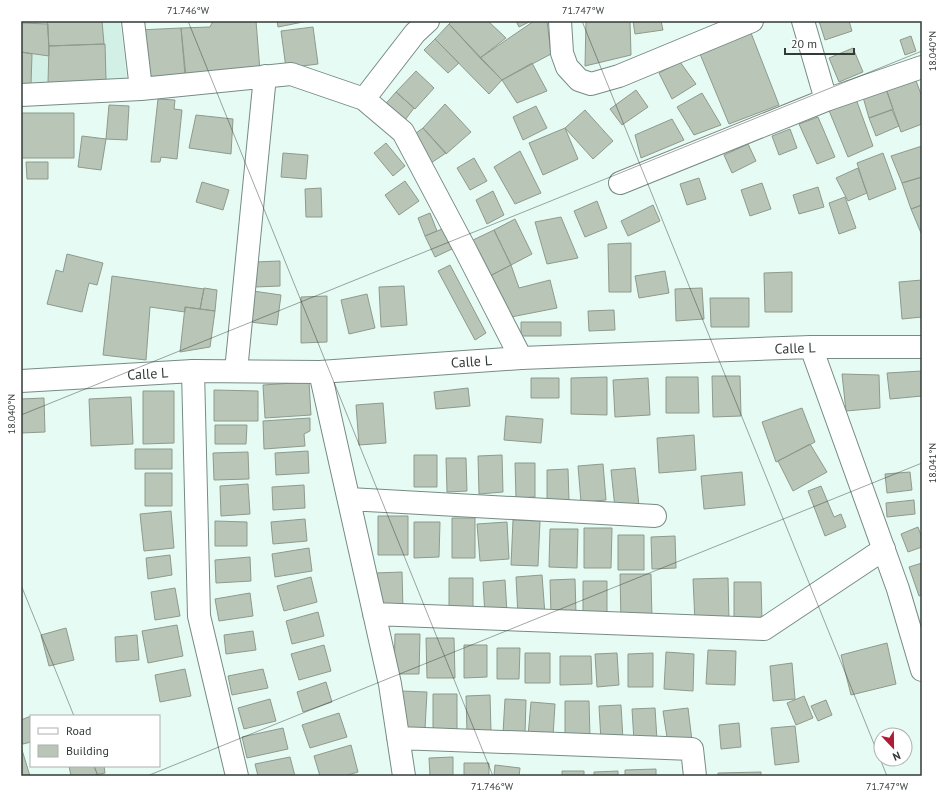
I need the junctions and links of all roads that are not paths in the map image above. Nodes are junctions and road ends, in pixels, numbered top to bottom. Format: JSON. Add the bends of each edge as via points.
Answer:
{"nodes":[{"id":1,"x":133,"y":21,"type":"edge"},
{"id":2,"x":428,"y":21,"type":"edge"},
{"id":3,"x":560,"y":21,"type":"edge"},
{"id":4,"x":752,"y":21,"type":"edge"},
{"id":5,"x":803,"y":21,"type":"edge"},
{"id":6,"x":922,"y":67,"type":"edge"},
{"id":7,"x":264,"y":76,"type":"junction"},
{"id":8,"x":141,"y":89,"type":"junction"},
{"id":9,"x":21,"y":96,"type":"edge"},
{"id":10,"x":364,"y":99,"type":"junction"},
{"id":11,"x":826,"y":100,"type":"junction"},
{"id":12,"x":620,"y":183,"type":"dead end"},
{"id":13,"x":922,"y":347,"type":"edge"},
{"id":14,"x":811,"y":348,"type":"junction"},
{"id":15,"x":521,"y":358,"type":"junction"},
{"id":16,"x":193,"y":371,"type":"junction"},
{"id":17,"x":236,"y":371,"type":"junction"},
{"id":18,"x":320,"y":372,"type":"junction"},
{"id":19,"x":21,"y":382,"type":"edge"},
{"id":20,"x":348,"y":499,"type":"junction"},
{"id":21,"x":655,"y":516,"type":"dead end"},
{"id":22,"x":884,"y":549,"type":"junction"},
{"id":23,"x":374,"y":614,"type":"junction"},
{"id":24,"x":922,"y":670,"type":"edge"},
{"id":25,"x":398,"y":738,"type":"junction"},
{"id":26,"x":237,"y":776,"type":"edge"},
{"id":27,"x":404,"y":776,"type":"edge"},
{"id":28,"x":694,"y":776,"type":"edge"}],
"edges":[{"from":1,"to":8,"type":"street"},
{"from":2,"to":10,"type":"street","via":[[415,33]]},
{"from":3,"to":4,"type":"street","via":[[562,53],[567,67],[579,80],[592,84],[619,76]]},
{"from":5,"to":11,"type":"street"},
{"from":6,"to":11,"type":"street"},
{"from":7,"to":8,"type":"street"},
{"from":7,"to":10,"type":"street","via":[[291,74]]},
{"from":7,"to":17,"type":"street"},
{"from":8,"to":9,"type":"street"},
{"from":10,"to":15,"type":"street","via":[[403,132]]},
{"from":11,"to":12,"type":"street"},
{"from":13,"to":14,"type":"street","name":"Calle L"},
{"from":14,"to":15,"type":"street","name":"Calle L"},
{"from":14,"to":22,"type":"street"},
{"from":15,"to":18,"type":"street","name":"Calle L"},
{"from":16,"to":17,"type":"street","name":"Calle L"},
{"from":16,"to":19,"type":"street","name":"Calle L"},
{"from":16,"to":26,"type":"street","via":[[199,616]]},
{"from":17,"to":18,"type":"street","name":"Calle L"},
{"from":18,"to":20,"type":"street"},
{"from":20,"to":21,"type":"street"},
{"from":20,"to":23,"type":"street"},
{"from":22,"to":23,"type":"street","via":[[764,629]]},
{"from":22,"to":24,"type":"street"},
{"from":23,"to":25,"type":"street","via":[[390,684]]},
{"from":25,"to":27,"type":"street"},
{"from":25,"to":28,"type":"street","via":[[692,749]]}]}
